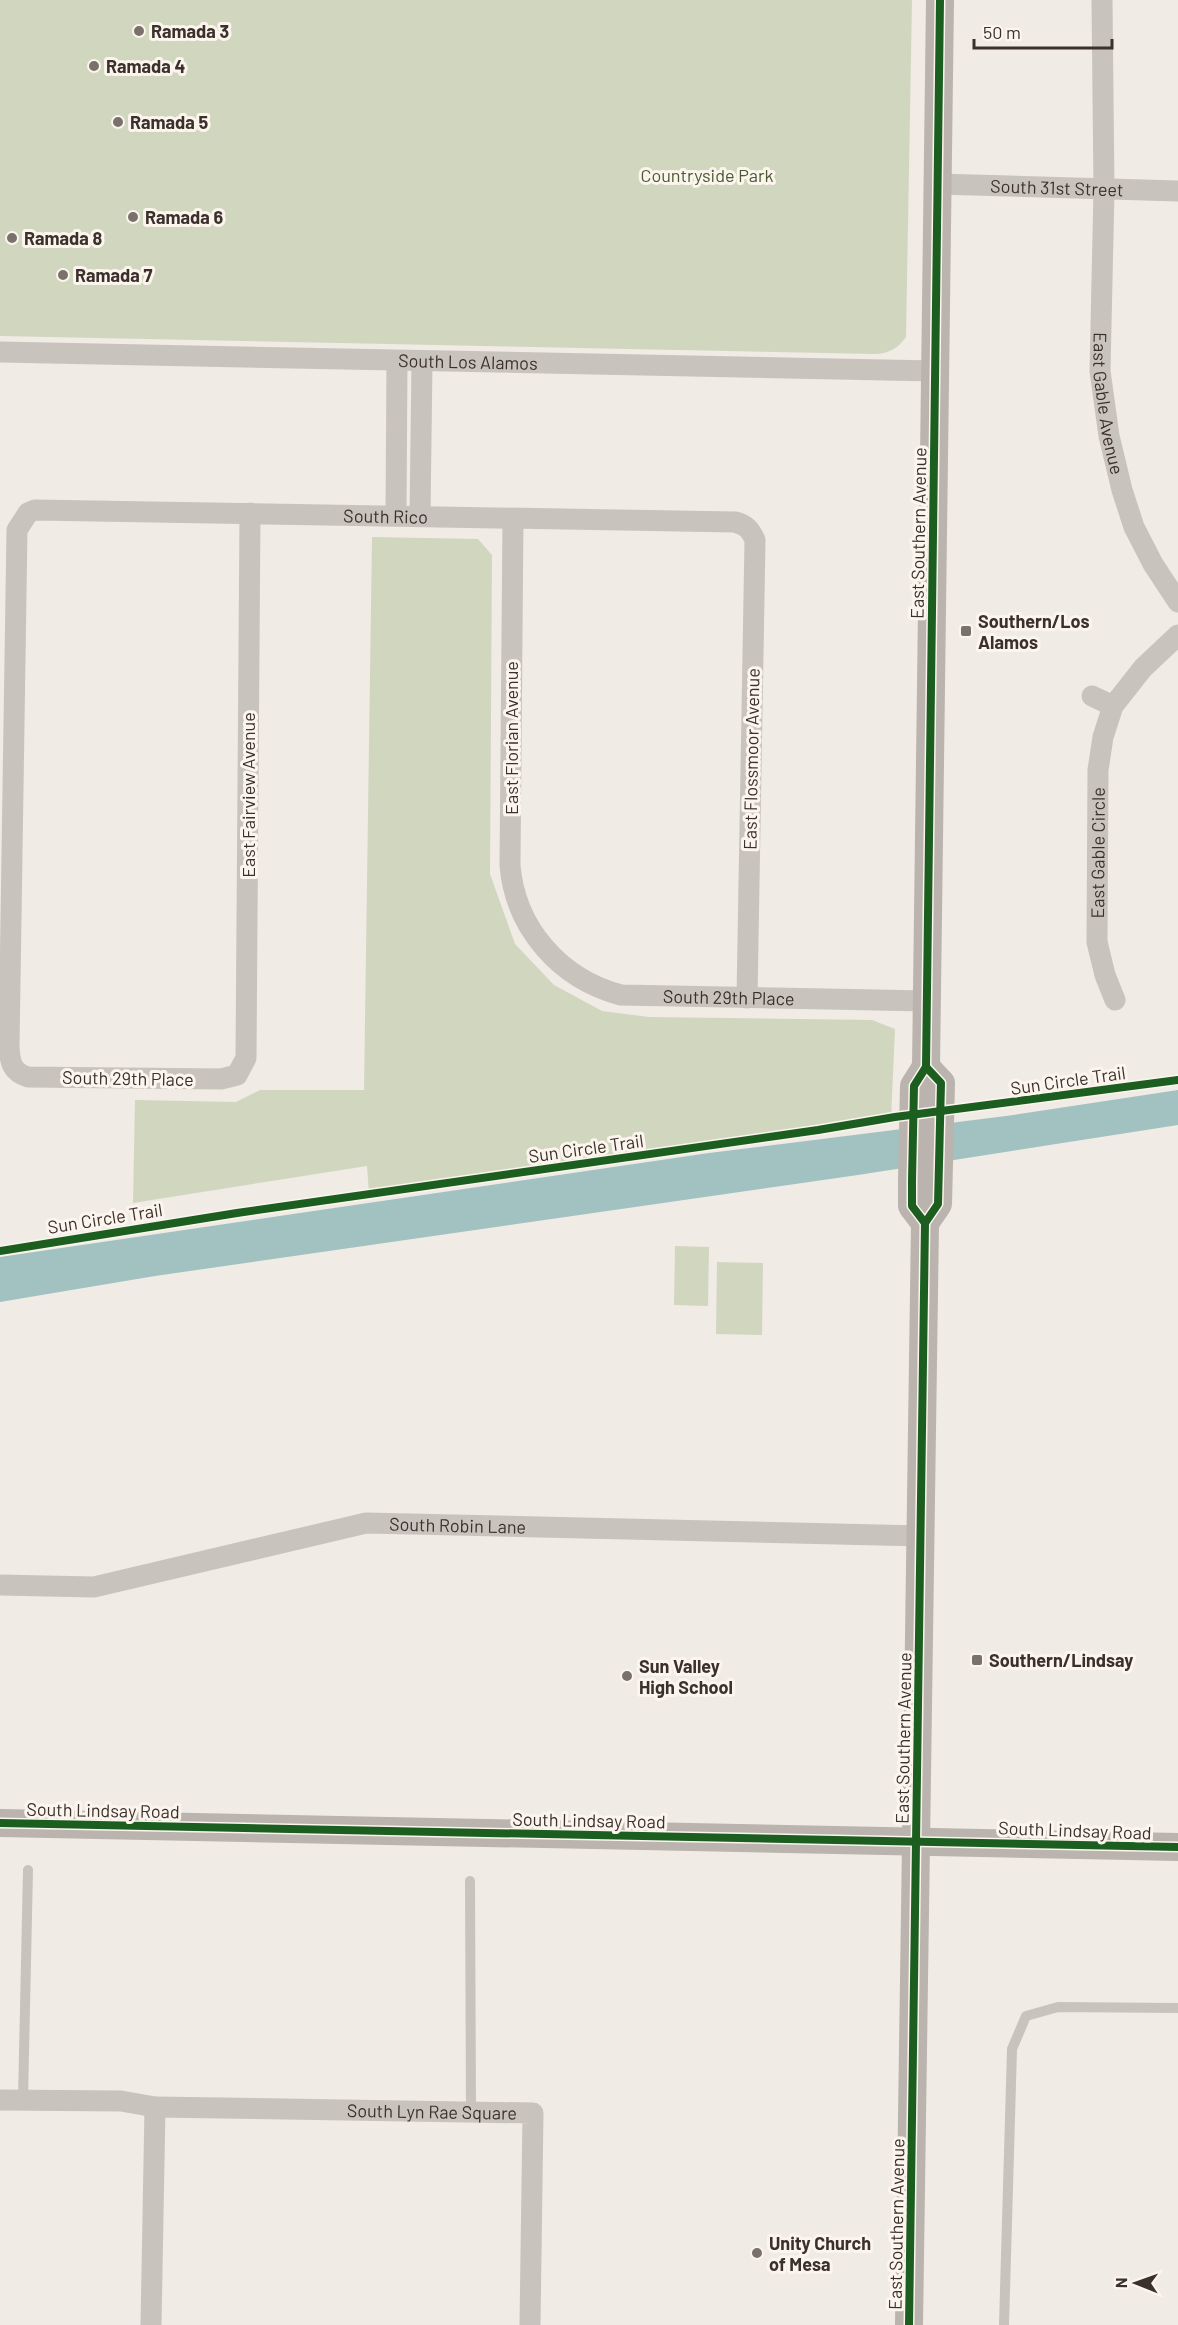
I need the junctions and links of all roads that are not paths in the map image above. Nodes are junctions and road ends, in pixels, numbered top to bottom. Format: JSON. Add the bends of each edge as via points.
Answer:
{"nodes":[{"id":1,"x":940,"y":0,"type":"edge"},
{"id":2,"x":1102,"y":0,"type":"edge"},
{"id":3,"x":937,"y":184,"type":"junction"},
{"id":4,"x":1104,"y":190,"type":"junction"},
{"id":5,"x":1178,"y":191,"type":"edge"},
{"id":6,"x":0,"y":351,"type":"edge"},
{"id":7,"x":397,"y":361,"type":"junction"},
{"id":8,"x":422,"y":362,"type":"junction"},
{"id":9,"x":935,"y":371,"type":"junction"},
{"id":10,"x":250,"y":513,"type":"junction"},
{"id":11,"x":396,"y":515,"type":"junction"},
{"id":12,"x":420,"y":516,"type":"junction"},
{"id":13,"x":513,"y":519,"type":"junction"},
{"id":14,"x":744,"y":524,"type":"joint"},
{"id":15,"x":1178,"y":602,"type":"edge"},
{"id":16,"x":1178,"y":635,"type":"edge"},
{"id":17,"x":1092,"y":696,"type":"dead end"},
{"id":18,"x":1113,"y":706,"type":"junction"},
{"id":19,"x":545,"y":947,"type":"joint"},
{"id":20,"x":747,"y":998,"type":"junction"},
{"id":21,"x":1114,"y":1000,"type":"dead end"},
{"id":22,"x":927,"y":1001,"type":"junction"},
{"id":23,"x":18,"y":1074,"type":"joint"},
{"id":24,"x":237,"y":1075,"type":"joint"},
{"id":25,"x":922,"y":1536,"type":"junction"},
{"id":26,"x":0,"y":1585,"type":"edge"},
{"id":27,"x":0,"y":1823,"type":"edge"},
{"id":28,"x":917,"y":1841,"type":"junction"},
{"id":29,"x":1178,"y":1847,"type":"edge"},
{"id":30,"x":28,"y":1870,"type":"dead end"},
{"id":31,"x":470,"y":1881,"type":"dead end"},
{"id":32,"x":1178,"y":2008,"type":"edge"},
{"id":33,"x":0,"y":2100,"type":"edge"},
{"id":34,"x":23,"y":2100,"type":"junction"},
{"id":35,"x":154,"y":2108,"type":"junction"},
{"id":36,"x":471,"y":2112,"type":"junction"},
{"id":37,"x":152,"y":2325,"type":"edge"},
{"id":38,"x":530,"y":2325,"type":"edge"},
{"id":39,"x":909,"y":2325,"type":"edge"},
{"id":40,"x":1004,"y":2325,"type":"edge"}],
"edges":[{"from":1,"to":3,"type":"main road","name":"East Southern Avenue"},
{"from":2,"to":4,"type":"street"},
{"from":3,"to":4,"type":"street","name":"South 31st Street"},
{"from":3,"to":9,"type":"main road","name":"East Southern Avenue"},
{"from":4,"to":5,"type":"street","name":"South 31st Street"},
{"from":4,"to":15,"type":"street","name":"East Gable Avenue","via":[[1100,371],[1109,436],[1134,527]]},
{"from":6,"to":7,"type":"street","name":"South Los Alamos"},
{"from":7,"to":8,"type":"street","name":"South Los Alamos"},
{"from":7,"to":11,"type":"street"},
{"from":8,"to":9,"type":"street","name":"South Los Alamos"},
{"from":8,"to":12,"type":"street"},
{"from":9,"to":22,"type":"main road","name":"East Southern Avenue"},
{"from":10,"to":11,"type":"street","name":"South Rico"},
{"from":10,"to":23,"type":"street","name":"South Rico","via":[[44,510],[28,513],[21,521],[17,542],[9,1047],[12,1066]]},
{"from":10,"to":24,"type":"street","name":"East Fairview Avenue","via":[[246,1058]]},
{"from":11,"to":12,"type":"street","name":"South Rico"},
{"from":12,"to":13,"type":"street","name":"South Rico"},
{"from":13,"to":14,"type":"street","name":"South Rico"},
{"from":13,"to":19,"type":"street","name":"East Florian Avenue","via":[[510,865],[521,911]]},
{"from":14,"to":20,"type":"street","name":"East Flossmoor Avenue","via":[[754,540]]},
{"from":16,"to":18,"type":"street","name":"East Gable Circle","via":[[1143,668]]},
{"from":17,"to":18,"type":"street"},
{"from":18,"to":21,"type":"street","name":"East Gable Circle","via":[[1098,770],[1097,942]]},
{"from":19,"to":20,"type":"street","name":"South 29th Place","via":[[578,977],[605,991],[621,995]]},
{"from":20,"to":22,"type":"street","name":"South 29th Place"},
{"from":22,"to":25,"type":"main road","name":"East Southern Avenue","via":[[926,1067],[914,1086],[927,1125],[925,1169],[912,1206],[925,1223]]},
{"from":23,"to":24,"type":"street","name":"South 29th Place","via":[[221,1079]]},
{"from":25,"to":26,"type":"street","name":"South Robin Lane","via":[[366,1523],[94,1587]]},
{"from":25,"to":28,"type":"main road","name":"East Southern Avenue"},
{"from":27,"to":28,"type":"main road","name":"South Lindsay Road"},
{"from":28,"to":29,"type":"main road","name":"South Lindsay Road"},
{"from":28,"to":39,"type":"main road","name":"East Southern Avenue"},
{"from":30,"to":34,"type":"lane"},
{"from":31,"to":36,"type":"lane"},
{"from":32,"to":40,"type":"lane","via":[[1058,2007],[1026,2016],[1012,2049]]},
{"from":33,"to":34,"type":"street","name":"South Lyn Rae Square"},
{"from":34,"to":35,"type":"street","name":"South Lyn Rae Square","via":[[121,2101]]},
{"from":35,"to":36,"type":"street","name":"South Lyn Rae Square"},
{"from":35,"to":37,"type":"street"},
{"from":36,"to":38,"type":"street","name":"South Lyn Rae Square","via":[[532,2113]]}]}
